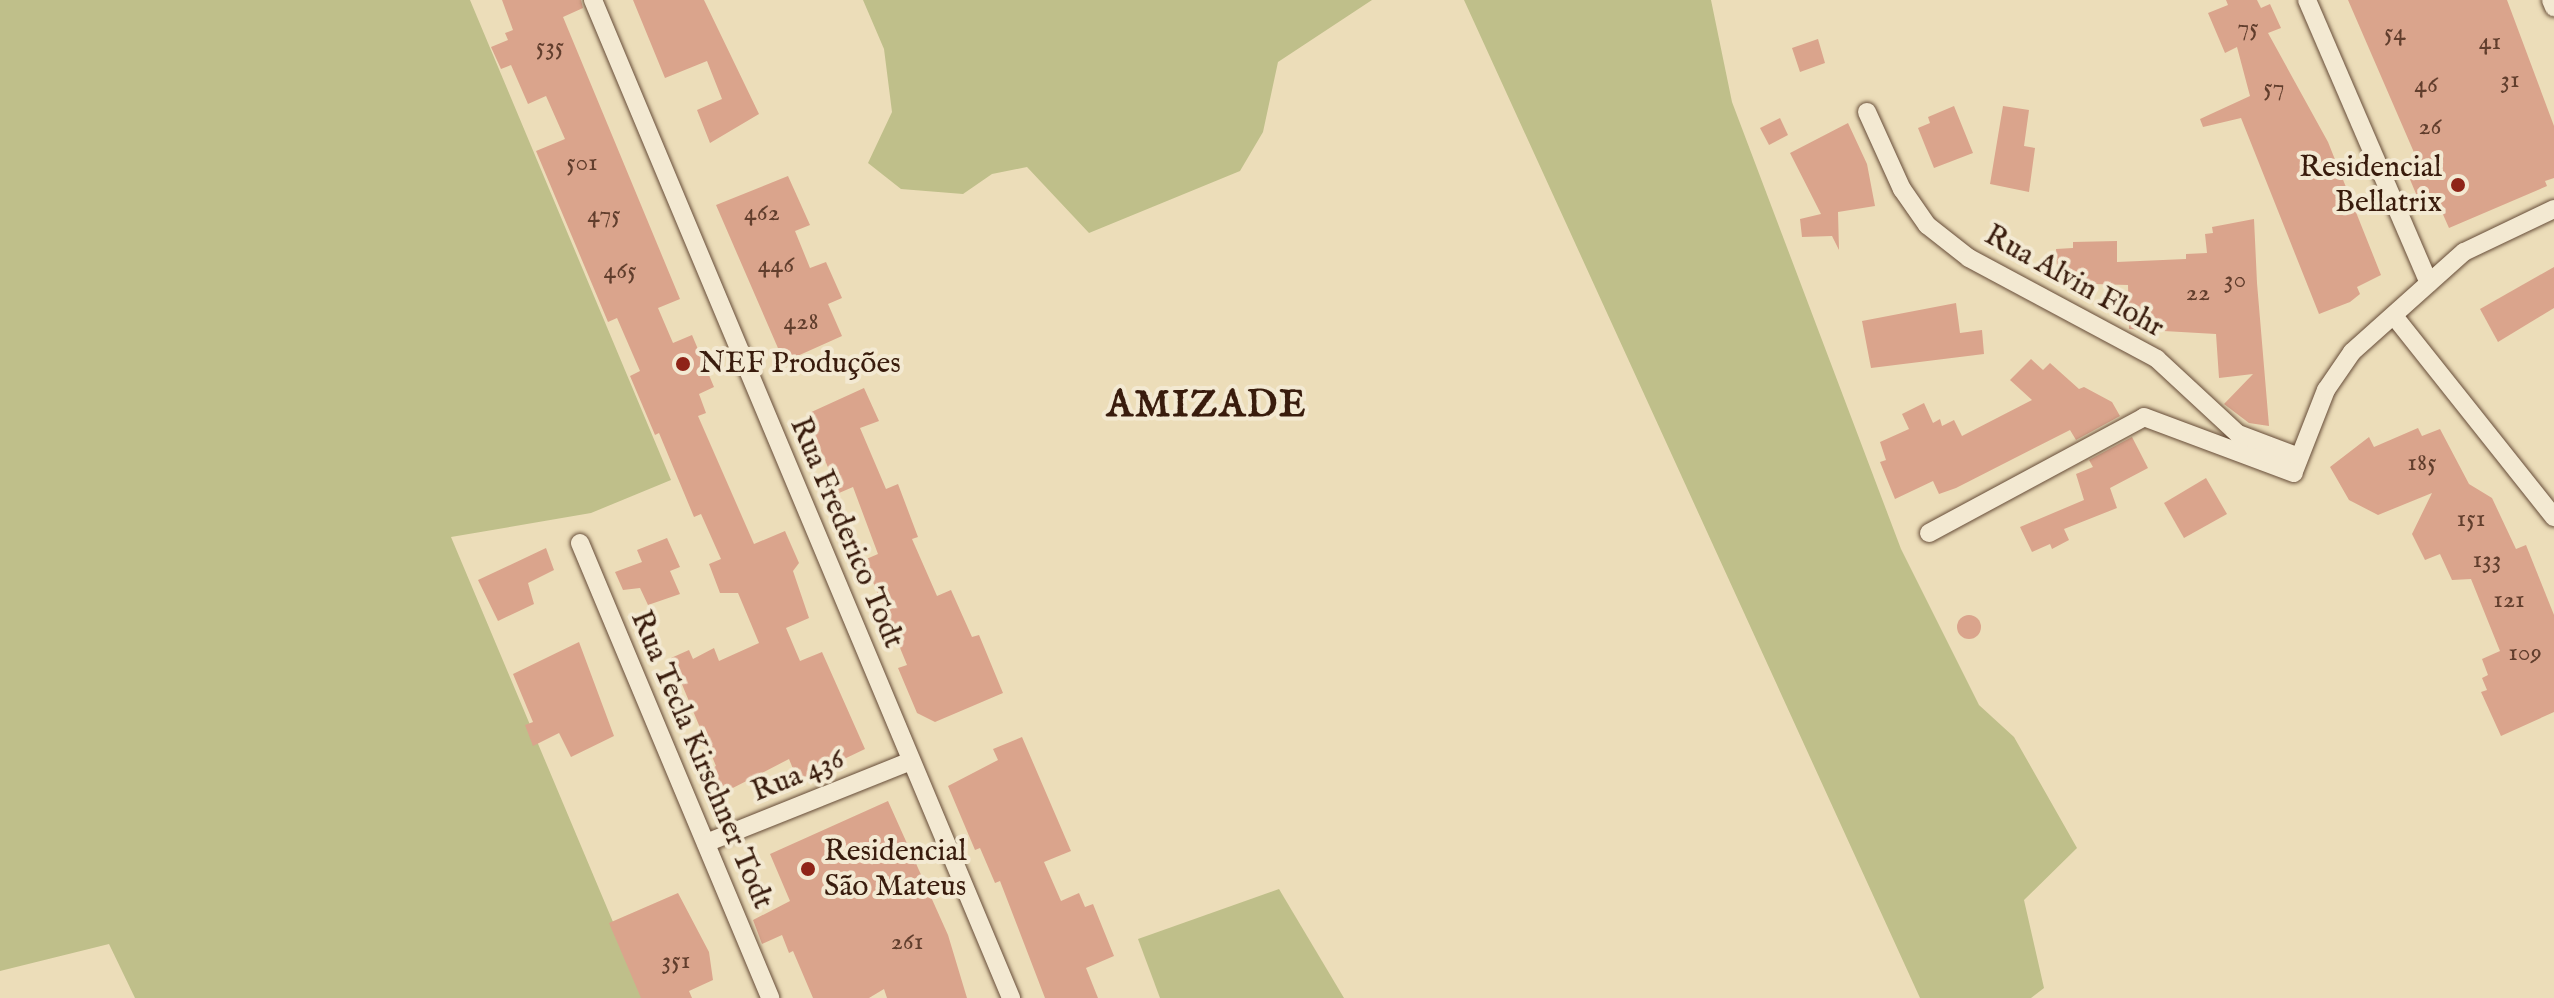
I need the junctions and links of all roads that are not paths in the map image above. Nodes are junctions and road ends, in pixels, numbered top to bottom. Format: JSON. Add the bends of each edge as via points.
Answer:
{"nodes":[{"id":1,"x":593,"y":0,"type":"edge"},
{"id":2,"x":2307,"y":0,"type":"edge"},
{"id":3,"x":2551,"y":0,"type":"edge"},
{"id":4,"x":2554,"y":7,"type":"edge"},
{"id":5,"x":1867,"y":112,"type":"dead end"},
{"id":6,"x":2554,"y":209,"type":"edge"},
{"id":7,"x":2429,"y":283,"type":"junction"},
{"id":8,"x":2394,"y":316,"type":"junction"},
{"id":9,"x":2295,"y":469,"type":"junction"},
{"id":10,"x":2554,"y":517,"type":"edge"},
{"id":11,"x":1929,"y":533,"type":"dead end"},
{"id":12,"x":580,"y":543,"type":"dead end"},
{"id":13,"x":911,"y":761,"type":"junction"},
{"id":14,"x":706,"y":843,"type":"junction"},
{"id":15,"x":770,"y":998,"type":"edge"},
{"id":16,"x":1011,"y":998,"type":"edge"}],
"edges":[{"from":1,"to":13,"type":"street","name":"Rua Frederico Todt"},
{"from":2,"to":7,"type":"street"},
{"from":3,"to":4,"type":"street"},
{"from":5,"to":9,"type":"street","name":"Rua Alvin Flohr","via":[[1902,189],[1927,225],[1969,258],[2157,359],[2238,434]]},
{"from":6,"to":7,"type":"street","via":[[2464,252]]},
{"from":7,"to":8,"type":"street"},
{"from":8,"to":9,"type":"street","via":[[2336,370]]},
{"from":8,"to":10,"type":"street"},
{"from":9,"to":11,"type":"street","via":[[2144,417]]},
{"from":12,"to":14,"type":"street","name":"Rua Tecla Kirschner Todt"},
{"from":13,"to":14,"type":"street","name":"Rua 436"},
{"from":13,"to":16,"type":"street","name":"Rua Frederico Todt"},
{"from":14,"to":15,"type":"street","name":"Rua Tecla Kirschner Todt"}]}
